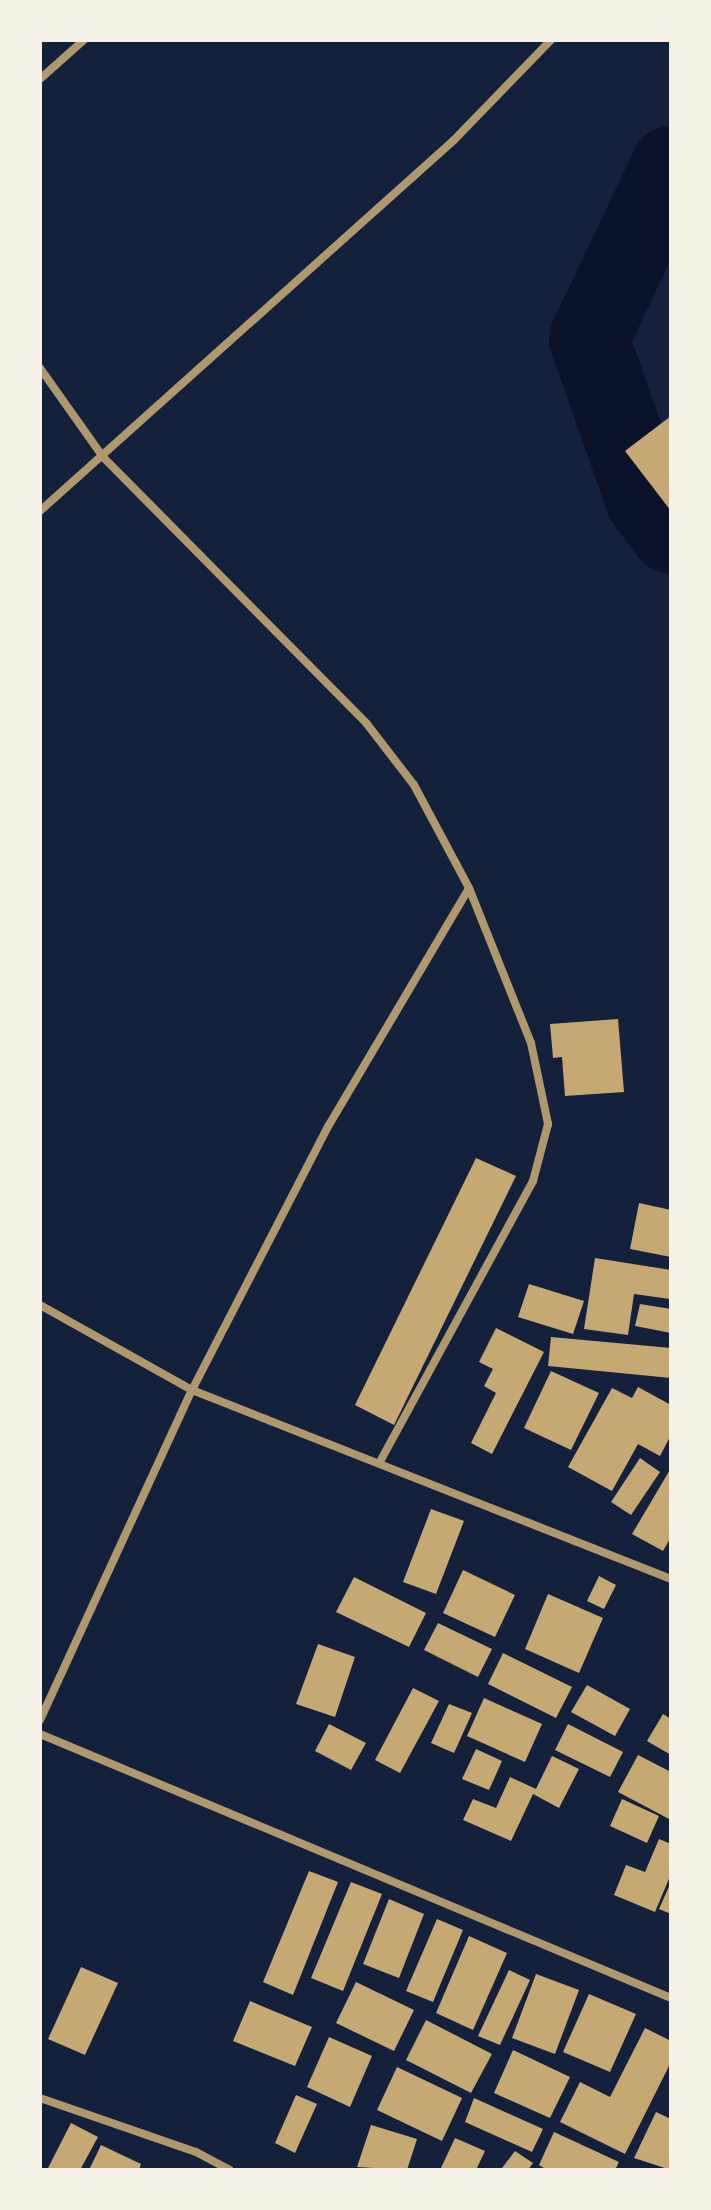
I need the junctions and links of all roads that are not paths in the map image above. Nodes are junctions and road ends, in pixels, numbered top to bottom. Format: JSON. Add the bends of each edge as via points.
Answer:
{"nodes":[{"id":1,"x":84,"y":40,"type":"edge"},
{"id":2,"x":551,"y":40,"type":"edge"},
{"id":3,"x":40,"y":79,"type":"edge"},
{"id":4,"x":40,"y":368,"type":"edge"},
{"id":5,"x":103,"y":457,"type":"junction"},
{"id":6,"x":40,"y":511,"type":"edge"},
{"id":7,"x":469,"y":888,"type":"junction"},
{"id":8,"x":40,"y":1305,"type":"edge"},
{"id":9,"x":192,"y":1390,"type":"junction"},
{"id":10,"x":379,"y":1463,"type":"junction"},
{"id":11,"x":671,"y":1579,"type":"edge"},
{"id":12,"x":40,"y":1720,"type":"edge"},
{"id":13,"x":40,"y":1734,"type":"edge"},
{"id":14,"x":671,"y":1998,"type":"edge"},
{"id":15,"x":40,"y":2098,"type":"edge"},
{"id":16,"x":230,"y":2170,"type":"edge"}],
"edges":[{"from":1,"to":3,"type":"street"},
{"from":2,"to":5,"type":"street","via":[[454,140]]},
{"from":4,"to":5,"type":"street"},
{"from":5,"to":6,"type":"street"},
{"from":5,"to":7,"type":"street","via":[[367,724],[414,785]]},
{"from":7,"to":9,"type":"street","via":[[329,1125]]},
{"from":7,"to":10,"type":"street","via":[[531,1043],[548,1124],[533,1181]]},
{"from":8,"to":9,"type":"street"},
{"from":9,"to":10,"type":"street"},
{"from":9,"to":12,"type":"street"},
{"from":10,"to":11,"type":"street"},
{"from":13,"to":14,"type":"street"},
{"from":15,"to":16,"type":"street","via":[[196,2152]]}]}
